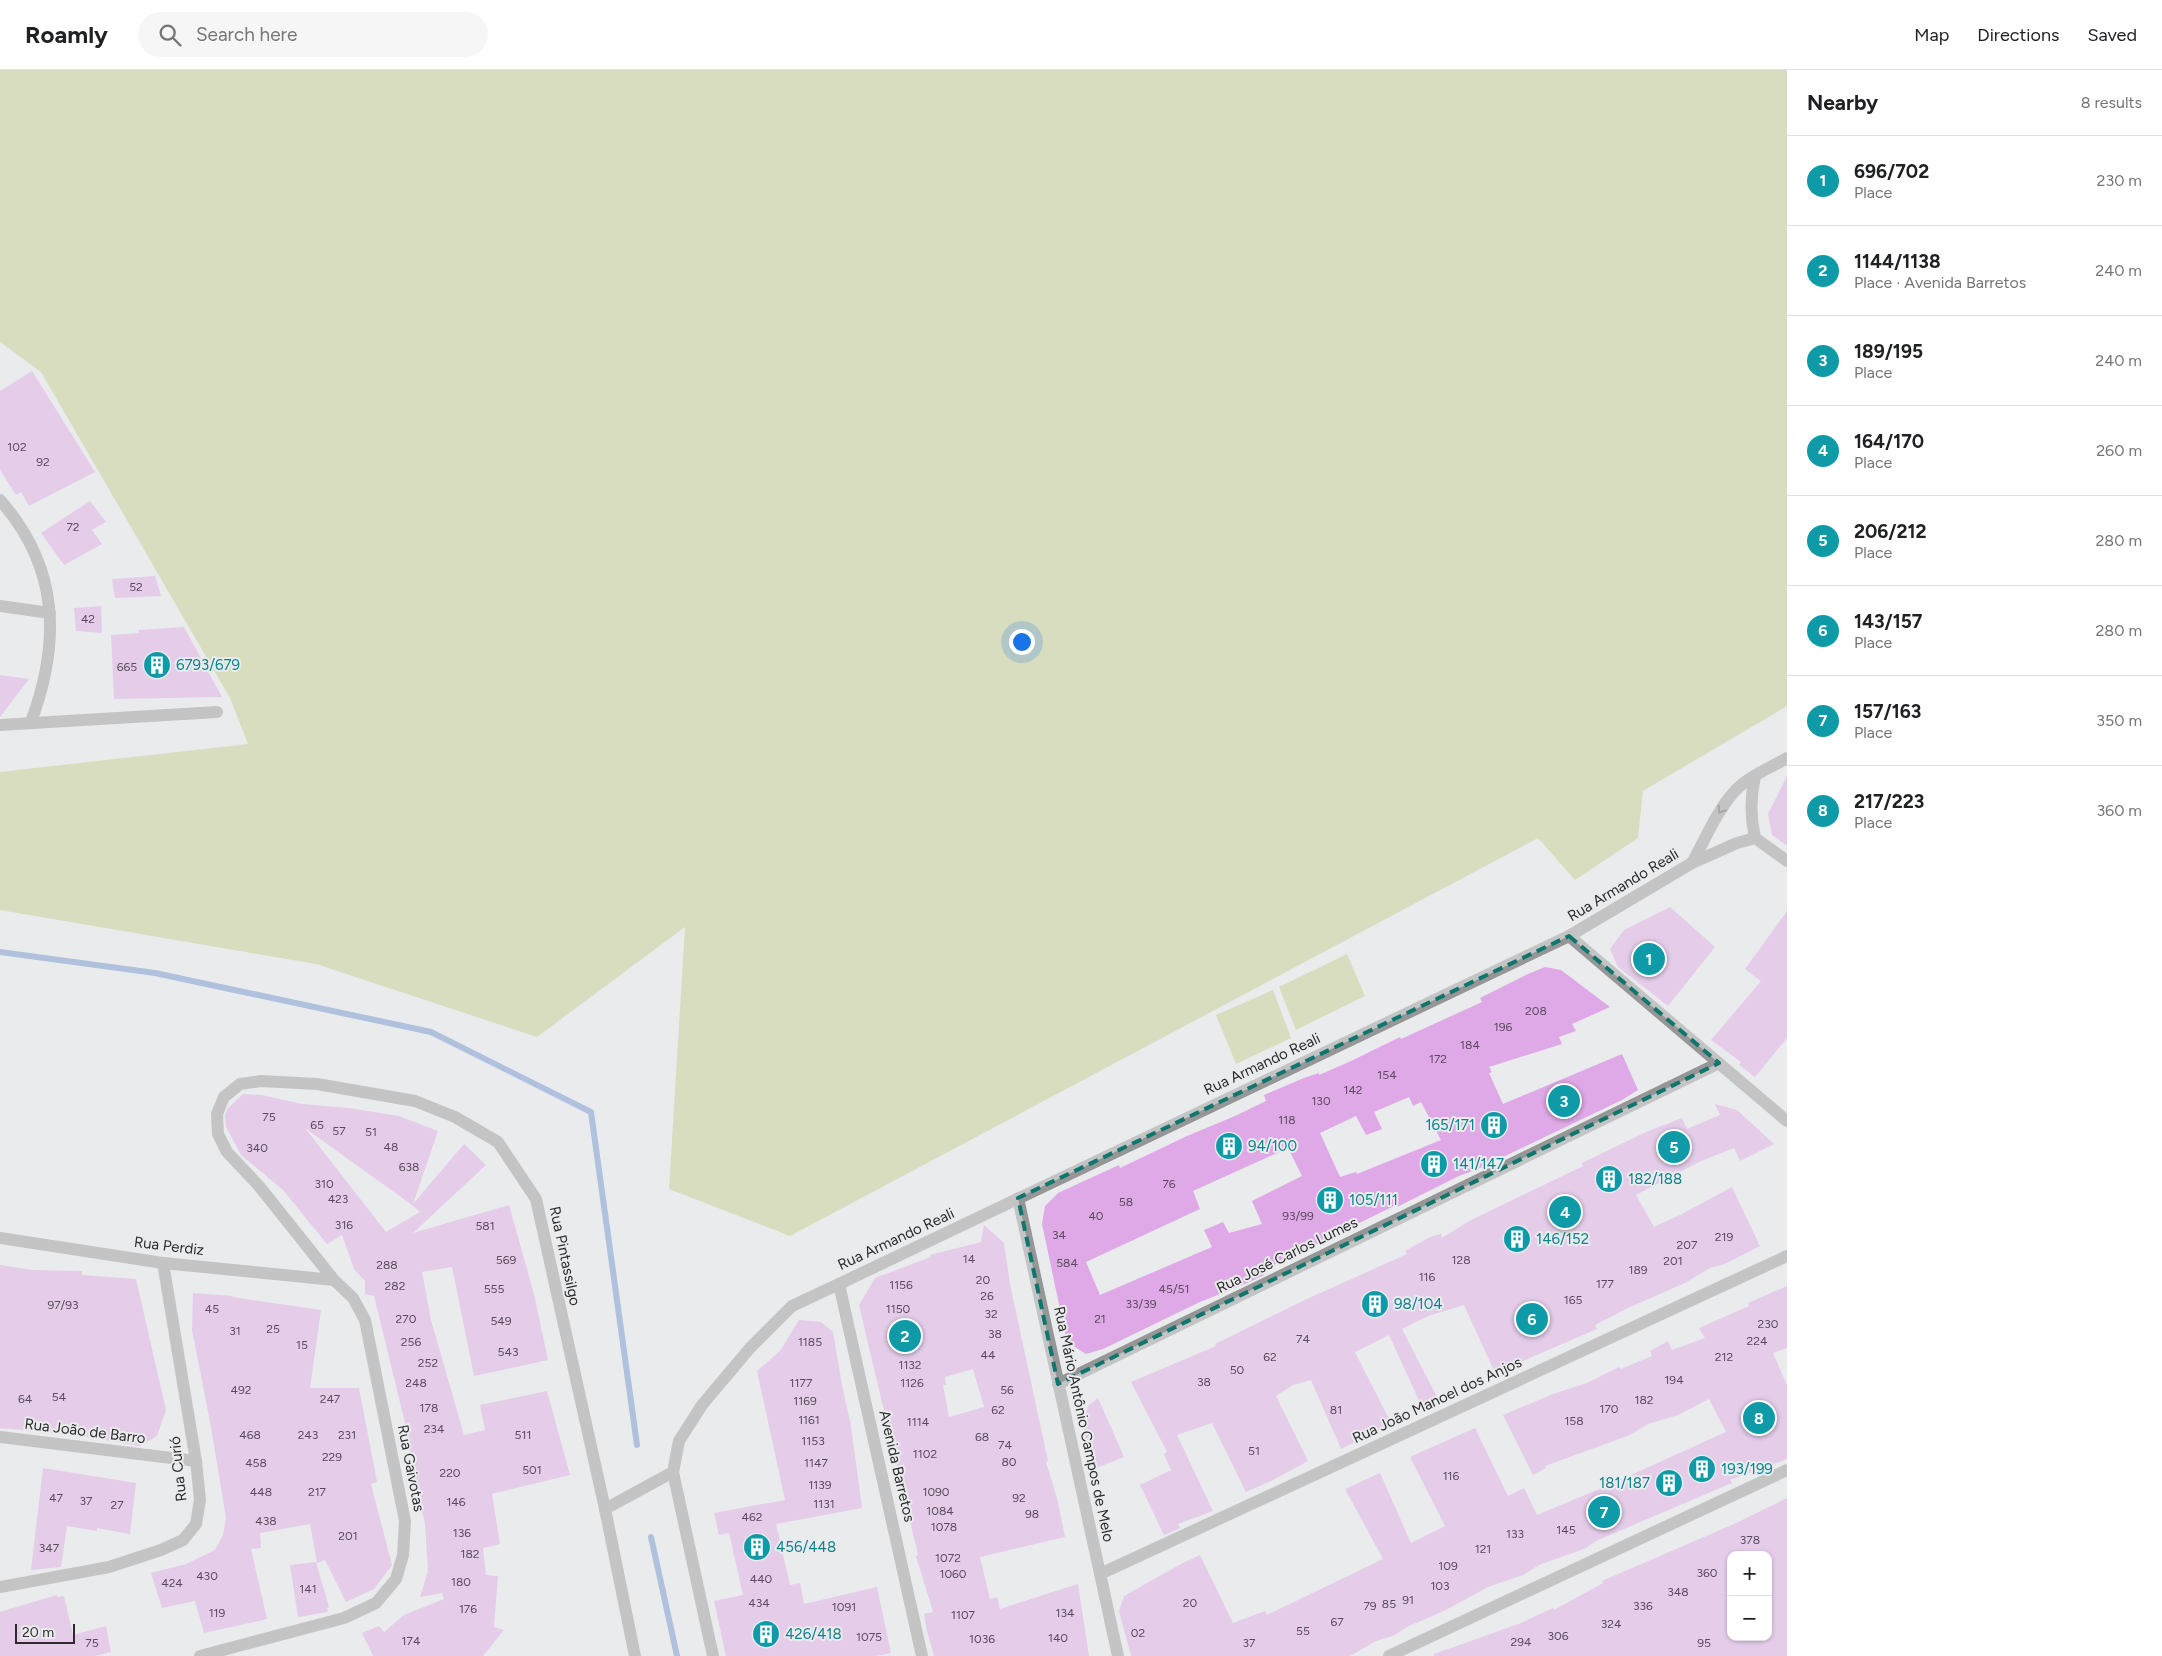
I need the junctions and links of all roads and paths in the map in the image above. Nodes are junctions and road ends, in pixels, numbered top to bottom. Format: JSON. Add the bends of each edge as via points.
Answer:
{"nodes":[{"id":1,"x":0,"y":500,"type":"edge"},
{"id":2,"x":0,"y":606,"type":"edge"},
{"id":3,"x":50,"y":613,"type":"junction"},
{"id":4,"x":217,"y":712,"type":"dead end"},
{"id":5,"x":31,"y":722,"type":"junction"},
{"id":6,"x":0,"y":724,"type":"edge"},
{"id":7,"x":1787,"y":758,"type":"edge"},
{"id":8,"x":1755,"y":776,"type":"junction"},
{"id":9,"x":1755,"y":838,"type":"junction"},
{"id":10,"x":1787,"y":861,"type":"edge"},
{"id":11,"x":1692,"y":863,"type":"junction"},
{"id":12,"x":1569,"y":936,"type":"junction"},
{"id":13,"x":1719,"y":1063,"type":"junction"},
{"id":14,"x":1787,"y":1121,"type":"edge"},
{"id":15,"x":1018,"y":1198,"type":"junction"},
{"id":16,"x":0,"y":1238,"type":"edge"},
{"id":17,"x":1787,"y":1256,"type":"edge"},
{"id":18,"x":163,"y":1263,"type":"junction"},
{"id":19,"x":334,"y":1280,"type":"junction"},
{"id":20,"x":839,"y":1284,"type":"junction"},
{"id":21,"x":1058,"y":1384,"type":"junction"},
{"id":22,"x":0,"y":1437,"type":"edge"},
{"id":23,"x":196,"y":1461,"type":"junction"},
{"id":24,"x":1787,"y":1470,"type":"edge"},
{"id":25,"x":674,"y":1472,"type":"junction"},
{"id":26,"x":605,"y":1509,"type":"junction"},
{"id":27,"x":1100,"y":1574,"type":"junction"},
{"id":28,"x":0,"y":1588,"type":"edge"},
{"id":29,"x":200,"y":1656,"type":"edge"},
{"id":30,"x":635,"y":1656,"type":"edge"},
{"id":31,"x":713,"y":1656,"type":"edge"},
{"id":32,"x":922,"y":1656,"type":"edge"},
{"id":33,"x":1118,"y":1656,"type":"edge"},
{"id":34,"x":1389,"y":1656,"type":"edge"}],
"edges":[{"from":1,"to":3,"type":"street","via":[[32,545],[42,569]]},
{"from":2,"to":3,"type":"street"},
{"from":3,"to":5,"type":"street","via":[[45,675]]},
{"from":4,"to":5,"type":"street"},
{"from":5,"to":6,"type":"street"},
{"from":7,"to":8,"type":"street"},
{"from":8,"to":9,"type":"street","via":[[1750,798]]},
{"from":8,"to":11,"type":"street","one_way":true,"via":[[1734,791]]},
{"from":9,"to":10,"type":"street"},
{"from":9,"to":11,"type":"street","name":"Rua Armando Reali"},
{"from":11,"to":12,"type":"street","name":"Rua Armando Reali"},
{"from":12,"to":13,"type":"street"},
{"from":12,"to":15,"type":"street","name":"Rua Armando Reali"},
{"from":13,"to":14,"type":"street"},
{"from":13,"to":21,"type":"street","name":"Rua José Carlos Lumes"},
{"from":15,"to":20,"type":"street","name":"Rua Armando Reali"},
{"from":15,"to":21,"type":"street","name":"Rua Mário Antônio Campos de Melo"},
{"from":16,"to":18,"type":"street","name":"Rua Perdiz"},
{"from":17,"to":27,"type":"street","name":"Rua João Manoel dos Anjos"},
{"from":18,"to":19,"type":"street","name":"Rua Perdiz"},
{"from":18,"to":23,"type":"street","name":"Rua Curió"},
{"from":19,"to":26,"type":"street","name":"Rua Pintassilgo","via":[[259,1186],[227,1152],[218,1134],[217,1114],[224,1097],[240,1084],[261,1081],[317,1084],[415,1101],[455,1116],[498,1142],[536,1199]]},
{"from":19,"to":29,"type":"street","name":"Rua Gaivotas","via":[[353,1298],[365,1320],[405,1521],[403,1555],[396,1579],[376,1603],[344,1618]]},
{"from":20,"to":25,"type":"street","name":"Rua Armando Reali","via":[[792,1306],[750,1348],[702,1405],[679,1441]]},
{"from":20,"to":32,"type":"street","name":"Avenida Barretos"},
{"from":21,"to":27,"type":"street","name":"Rua Mário Antônio Campos de Melo"},
{"from":22,"to":23,"type":"street","name":"Rua João de Barro"},
{"from":23,"to":28,"type":"street","name":"Rua Curió","via":[[200,1500],[196,1524],[183,1540],[109,1567]]},
{"from":24,"to":34,"type":"street"},
{"from":25,"to":26,"type":"street"},
{"from":25,"to":31,"type":"street"},
{"from":26,"to":30,"type":"street","name":"Rua Pintassilgo"},
{"from":27,"to":33,"type":"street","name":"Rua Mário Antônio Campos de Melo"}]}
